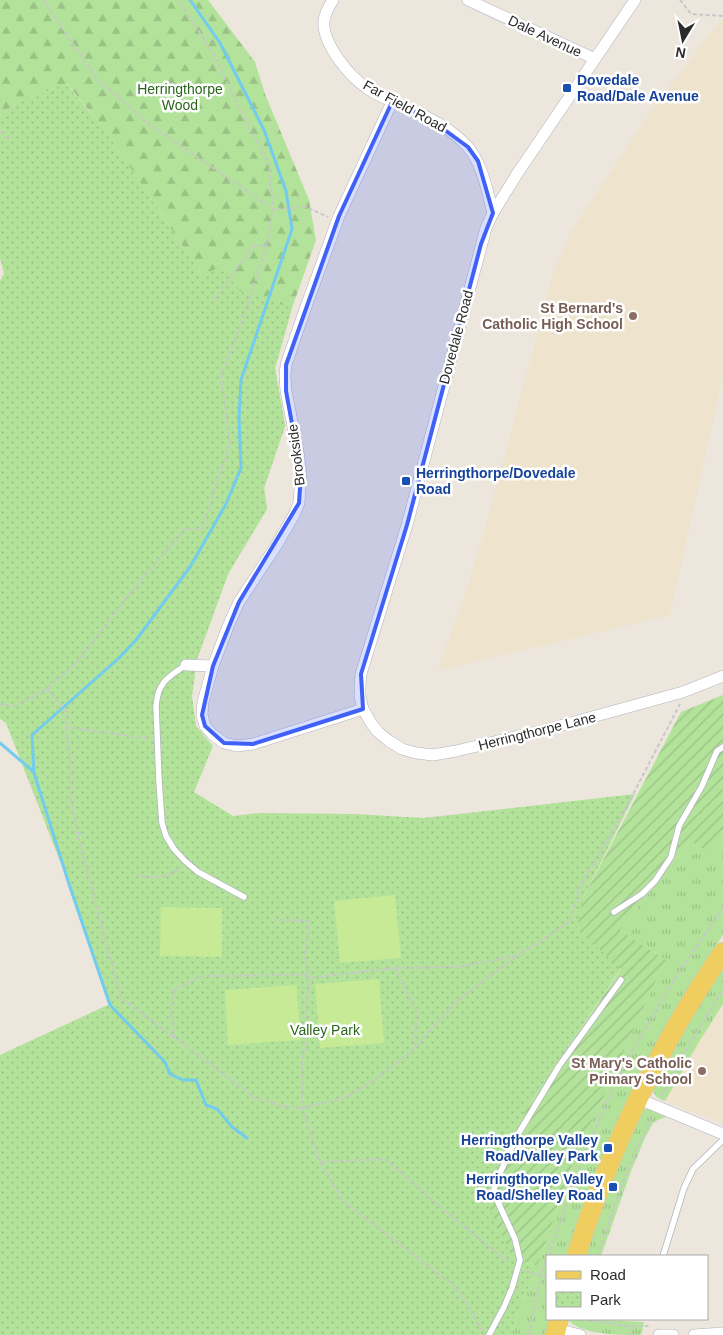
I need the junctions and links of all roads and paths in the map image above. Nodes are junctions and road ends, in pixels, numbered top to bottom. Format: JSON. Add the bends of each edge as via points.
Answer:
{"nodes":[{"id":1,"x":44,"y":0,"type":"edge"},
{"id":2,"x":178,"y":0,"type":"edge"},
{"id":3,"x":333,"y":0,"type":"edge"},
{"id":4,"x":468,"y":0,"type":"edge"},
{"id":5,"x":636,"y":0,"type":"edge"},
{"id":6,"x":680,"y":0,"type":"edge"},
{"id":7,"x":723,"y":16,"type":"edge"},
{"id":8,"x":595,"y":59,"type":"junction"},
{"id":9,"x":392,"y":102,"type":"junction"},
{"id":10,"x":0,"y":131,"type":"edge"},
{"id":11,"x":9,"y":140,"type":"dead end"},
{"id":12,"x":273,"y":209,"type":"junction"},
{"id":13,"x":493,"y":213,"type":"junction"},
{"id":14,"x":337,"y":221,"type":"junction"},
{"id":15,"x":267,"y":245,"type":"junction"},
{"id":16,"x":214,"y":300,"type":"dead end"},
{"id":17,"x":186,"y":665,"type":"joint"},
{"id":18,"x":213,"y":666,"type":"junction"},
{"id":19,"x":723,"y":667,"type":"edge"},
{"id":20,"x":721,"y":677,"type":"edge"},
{"id":21,"x":47,"y":689,"type":"junction"},
{"id":22,"x":683,"y":692,"type":"junction"},
{"id":23,"x":0,"y":704,"type":"edge"},
{"id":24,"x":364,"y":710,"type":"junction"},
{"id":25,"x":66,"y":727,"type":"junction"},
{"id":26,"x":157,"y":740,"type":"junction"},
{"id":27,"x":723,"y":747,"type":"edge"},
{"id":28,"x":77,"y":834,"type":"junction"},
{"id":29,"x":84,"y":834,"type":"dead end"},
{"id":30,"x":185,"y":861,"type":"junction"},
{"id":31,"x":136,"y":876,"type":"dead end"},
{"id":32,"x":244,"y":897,"type":"dead end"},
{"id":33,"x":723,"y":908,"type":"edge"},
{"id":34,"x":614,"y":912,"type":"dead end"},
{"id":35,"x":280,"y":920,"type":"dead end"},
{"id":36,"x":723,"y":952,"type":"edge"},
{"id":37,"x":517,"y":956,"type":"junction"},
{"id":38,"x":395,"y":968,"type":"junction"},
{"id":39,"x":309,"y":978,"type":"junction"},
{"id":40,"x":620,"y":980,"type":"dead end"},
{"id":41,"x":723,"y":989,"type":"edge"},
{"id":42,"x":175,"y":1038,"type":"junction"},
{"id":43,"x":415,"y":1048,"type":"junction"},
{"id":44,"x":639,"y":1099,"type":"junction"},
{"id":45,"x":656,"y":1106,"type":"junction"},
{"id":46,"x":302,"y":1108,"type":"junction"},
{"id":47,"x":722,"y":1134,"type":"edge"},
{"id":48,"x":320,"y":1162,"type":"junction"},
{"id":49,"x":548,"y":1255,"type":"edge"},
{"id":50,"x":576,"y":1255,"type":"edge"},
{"id":51,"x":597,"y":1255,"type":"edge"},
{"id":52,"x":663,"y":1255,"type":"edge"},
{"id":53,"x":546,"y":1260,"type":"edge"},
{"id":54,"x":518,"y":1269,"type":"junction"},
{"id":55,"x":541,"y":1275,"type":"junction"},
{"id":56,"x":546,"y":1277,"type":"edge"},
{"id":57,"x":587,"y":1320,"type":"edge"},
{"id":58,"x":627,"y":1326,"type":"junction"},
{"id":59,"x":557,"y":1328,"type":"edge"},
{"id":60,"x":723,"y":1333,"type":"edge"},
{"id":61,"x":485,"y":1335,"type":"edge"},
{"id":62,"x":490,"y":1335,"type":"edge"},
{"id":63,"x":529,"y":1335,"type":"edge"},
{"id":64,"x":580,"y":1335,"type":"edge"},
{"id":65,"x":631,"y":1335,"type":"edge"},
{"id":66,"x":660,"y":1335,"type":"edge"},
{"id":67,"x":673,"y":1335,"type":"edge"},
{"id":68,"x":694,"y":1335,"type":"edge"}],
"edges":[{"from":1,"to":12,"type":"path","via":[[97,80],[146,122]]},
{"from":2,"to":12,"type":"path","via":[[212,51],[269,162]]},
{"from":3,"to":9,"type":"street","name":"Far Field Road","via":[[324,21],[326,36],[335,53],[347,70]]},
{"from":4,"to":8,"type":"street","name":"Dale Avenue"},
{"from":5,"to":8,"type":"street","name":"Dovedale Road"},
{"from":6,"to":7,"type":"path","via":[[691,14]]},
{"from":8,"to":13,"type":"street","name":"Dovedale Road"},
{"from":9,"to":13,"type":"street","name":"Far Field Road","via":[[428,117],[468,147],[478,161]]},
{"from":9,"to":14,"type":"street","name":"Brookside"},
{"from":10,"to":11,"type":"path"},
{"from":12,"to":14,"type":"path","via":[[306,207]]},
{"from":12,"to":15,"type":"path"},
{"from":13,"to":24,"type":"street","name":"Dovedale Road","via":[[481,244],[406,525],[362,674],[360,692]]},
{"from":14,"to":18,"type":"street","name":"Brookside","via":[[286,364],[286,391],[301,473],[299,502],[276,546],[238,602]]},
{"from":15,"to":16,"type":"path","via":[[253,246]]},
{"from":15,"to":21,"type":"path","via":[[221,376],[230,442],[202,529],[185,528],[78,661]]},
{"from":17,"to":18,"type":"street"},
{"from":17,"to":26,"type":"lane","via":[[168,677],[157,694]]},
{"from":18,"to":24,"type":"street","name":"Brookside","via":[[202,715],[205,726],[224,743],[237,746],[253,744]]},
{"from":19,"to":20,"type":"street"},
{"from":20,"to":22,"type":"street","name":"Herringthorpe Lane"},
{"from":21,"to":23,"type":"path","via":[[15,706]]},
{"from":21,"to":25,"type":"path","via":[[66,711]]},
{"from":22,"to":24,"type":"street","name":"Herringthorpe Lane","via":[[545,730],[432,755],[402,749],[389,741],[378,732]]},
{"from":22,"to":37,"type":"path","via":[[680,707],[634,794],[578,890],[571,921]]},
{"from":25,"to":26,"type":"path"},
{"from":25,"to":28,"type":"path","via":[[70,793]]},
{"from":26,"to":30,"type":"lane","via":[[162,823],[174,850]]},
{"from":27,"to":34,"type":"lane","via":[[717,751],[680,826],[671,857],[642,894]]},
{"from":28,"to":29,"type":"path"},
{"from":28,"to":42,"type":"path","via":[[121,998]]},
{"from":30,"to":31,"type":"path","via":[[173,874]]},
{"from":30,"to":32,"type":"lane","via":[[198,872]]},
{"from":33,"to":49,"type":"path","via":[[678,974],[622,1069],[590,1140]]},
{"from":35,"to":39,"type":"path","via":[[309,921],[305,958]]},
{"from":36,"to":44,"type":"main road","via":[[677,1025]]},
{"from":37,"to":38,"type":"path","via":[[458,967]]},
{"from":37,"to":43,"type":"path","via":[[458,1000]]},
{"from":38,"to":39,"type":"path"},
{"from":38,"to":43,"type":"path","via":[[416,1011]]},
{"from":39,"to":42,"type":"path","via":[[305,975],[202,976],[175,989],[170,1012]]},
{"from":39,"to":46,"type":"path"},
{"from":40,"to":54,"type":"lane","via":[[517,1136],[495,1184],[496,1200],[515,1239],[520,1260]]},
{"from":41,"to":45,"type":"path"},
{"from":42,"to":46,"type":"path","via":[[255,1098]]},
{"from":43,"to":46,"type":"path","via":[[379,1078],[347,1097]]},
{"from":44,"to":45,"type":"street"},
{"from":44,"to":50,"type":"main road","via":[[597,1192]]},
{"from":45,"to":47,"type":"street"},
{"from":45,"to":51,"type":"path","via":[[627,1172]]},
{"from":46,"to":48,"type":"path"},
{"from":47,"to":52,"type":"lane","via":[[688,1177]]},
{"from":48,"to":54,"type":"path","via":[[385,1159]]},
{"from":48,"to":61,"type":"path","via":[[343,1201],[453,1285]]},
{"from":53,"to":55,"type":"path"},
{"from":54,"to":55,"type":"path"},
{"from":54,"to":62,"type":"lane"},
{"from":55,"to":56,"type":"path"},
{"from":55,"to":63,"type":"path"},
{"from":57,"to":58,"type":"path"},
{"from":58,"to":65,"type":"path"},
{"from":58,"to":66,"type":"path","via":[[652,1326]]},
{"from":59,"to":64,"type":"street"},
{"from":60,"to":68,"type":"street"},
{"from":66,"to":67,"type":"street"}]}
